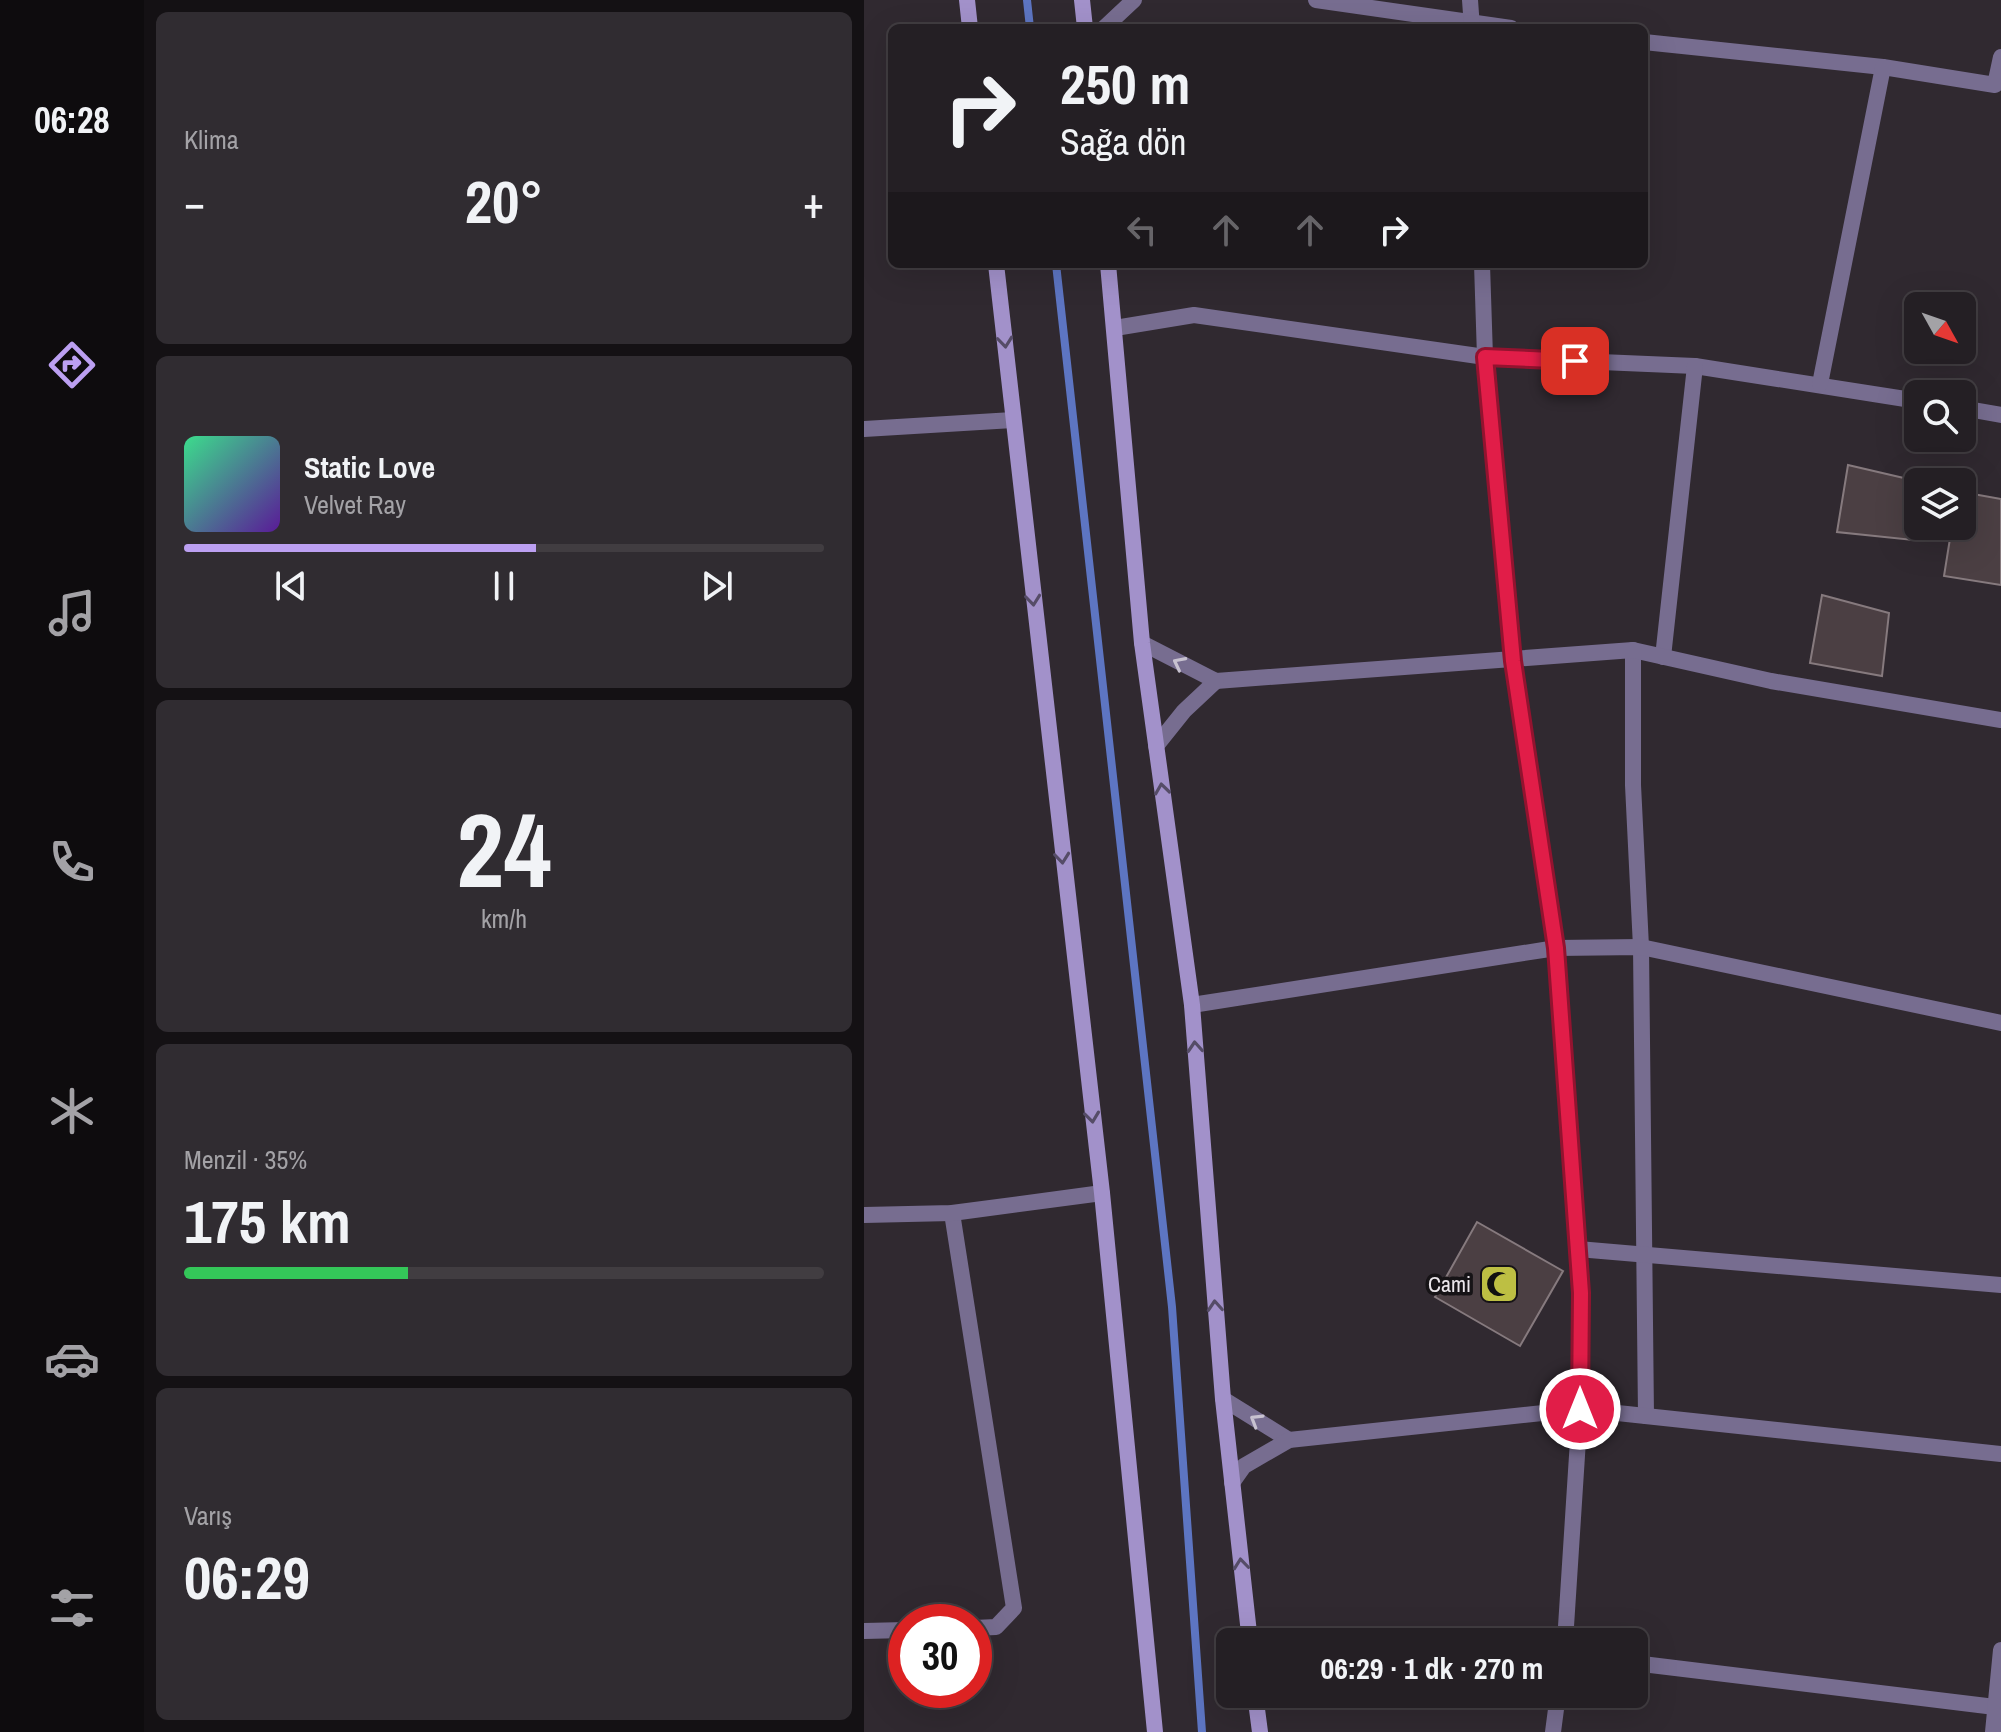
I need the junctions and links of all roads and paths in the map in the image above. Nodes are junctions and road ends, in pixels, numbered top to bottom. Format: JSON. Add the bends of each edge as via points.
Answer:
{"nodes":[{"id":1,"x":967,"y":0,"type":"edge"},
{"id":2,"x":1082,"y":0,"type":"edge"},
{"id":3,"x":1134,"y":0,"type":"edge"},
{"id":4,"x":1316,"y":0,"type":"edge"},
{"id":5,"x":1470,"y":0,"type":"edge"},
{"id":6,"x":970,"y":24,"type":"edge"},
{"id":7,"x":1085,"y":24,"type":"edge"},
{"id":8,"x":1108,"y":24,"type":"edge"},
{"id":9,"x":1460,"y":24,"type":"edge"},
{"id":10,"x":1472,"y":24,"type":"edge"},
{"id":11,"x":1648,"y":42,"type":"edge"},
{"id":12,"x":2001,"y":57,"type":"edge"},
{"id":13,"x":1883,"y":67,"type":"junction"},
{"id":14,"x":1998,"y":85,"type":"edge"},
{"id":15,"x":996,"y":268,"type":"edge"},
{"id":16,"x":1108,"y":268,"type":"edge"},
{"id":17,"x":1482,"y":268,"type":"edge"},
{"id":18,"x":1115,"y":328,"type":"junction"},
{"id":19,"x":1485,"y":357,"type":"junction"},
{"id":20,"x":1695,"y":366,"type":"junction"},
{"id":21,"x":1820,"y":384,"type":"junction"},
{"id":22,"x":1904,"y":399,"type":"edge"},
{"id":23,"x":1976,"y":411,"type":"edge"},
{"id":24,"x":2001,"y":415,"type":"edge"},
{"id":25,"x":1013,"y":420,"type":"junction"},
{"id":26,"x":864,"y":429,"type":"edge"},
{"id":27,"x":1142,"y":643,"type":"junction"},
{"id":28,"x":1633,"y":650,"type":"junction"},
{"id":29,"x":1663,"y":657,"type":"junction"},
{"id":30,"x":1513,"y":661,"type":"junction"},
{"id":31,"x":1216,"y":681,"type":"junction"},
{"id":32,"x":2001,"y":720,"type":"edge"},
{"id":33,"x":1156,"y":746,"type":"junction"},
{"id":34,"x":1641,"y":947,"type":"junction"},
{"id":35,"x":1556,"y":948,"type":"junction"},
{"id":36,"x":1192,"y":1005,"type":"junction"},
{"id":37,"x":2001,"y":1023,"type":"edge"},
{"id":38,"x":1102,"y":1193,"type":"junction"},
{"id":39,"x":952,"y":1213,"type":"junction"},
{"id":40,"x":864,"y":1215,"type":"edge"},
{"id":41,"x":1578,"y":1249,"type":"junction"},
{"id":42,"x":1644,"y":1254,"type":"junction"},
{"id":43,"x":2001,"y":1285,"type":"edge"},
{"id":44,"x":1223,"y":1399,"type":"junction"},
{"id":45,"x":1580,"y":1409,"type":"junction"},
{"id":46,"x":1646,"y":1416,"type":"junction"},
{"id":47,"x":1289,"y":1440,"type":"junction"},
{"id":48,"x":2001,"y":1454,"type":"edge"},
{"id":49,"x":1232,"y":1483,"type":"junction"},
{"id":50,"x":992,"y":1627,"type":"edge"},
{"id":51,"x":1248,"y":1628,"type":"edge"},
{"id":52,"x":1566,"y":1628,"type":"edge"},
{"id":53,"x":888,"y":1630,"type":"edge"},
{"id":54,"x":864,"y":1631,"type":"edge"},
{"id":55,"x":2001,"y":1650,"type":"edge"},
{"id":56,"x":1648,"y":1665,"type":"edge"},
{"id":57,"x":1995,"y":1707,"type":"junction"},
{"id":58,"x":1257,"y":1708,"type":"edge"},
{"id":59,"x":1556,"y":1708,"type":"edge"},
{"id":60,"x":1155,"y":1732,"type":"edge"},
{"id":61,"x":1260,"y":1732,"type":"edge"},
{"id":62,"x":1553,"y":1732,"type":"edge"},
{"id":63,"x":1993,"y":1732,"type":"edge"}],
"edges":[{"from":1,"to":6,"type":"main road"},
{"from":2,"to":7,"type":"main road"},
{"from":3,"to":8,"type":"street"},
{"from":4,"to":9,"type":"street"},
{"from":5,"to":10,"type":"street"},
{"from":11,"to":13,"type":"street"},
{"from":12,"to":14,"type":"street"},
{"from":13,"to":14,"type":"street"},
{"from":13,"to":21,"type":"street"},
{"from":15,"to":25,"type":"main road","one_way":true},
{"from":16,"to":18,"type":"main road"},
{"from":17,"to":19,"type":"street"},
{"from":18,"to":19,"type":"street","via":[[1194,315]]},
{"from":18,"to":27,"type":"main road"},
{"from":19,"to":20,"type":"street"},
{"from":19,"to":30,"type":"street"},
{"from":20,"to":21,"type":"street"},
{"from":20,"to":29,"type":"street"},
{"from":21,"to":22,"type":"street"},
{"from":23,"to":24,"type":"street"},
{"from":25,"to":26,"type":"street"},
{"from":25,"to":38,"type":"main road","one_way":true},
{"from":31,"to":27,"type":"street","one_way":true},
{"from":27,"to":33,"type":"main road"},
{"from":28,"to":29,"type":"street"},
{"from":28,"to":30,"type":"street"},
{"from":28,"to":34,"type":"street"},
{"from":29,"to":32,"type":"street"},
{"from":30,"to":31,"type":"street"},
{"from":30,"to":35,"type":"street"},
{"from":31,"to":33,"type":"street"},
{"from":36,"to":33,"type":"main road","one_way":true},
{"from":34,"to":35,"type":"street"},
{"from":34,"to":37,"type":"street"},
{"from":34,"to":42,"type":"street"},
{"from":35,"to":36,"type":"street"},
{"from":35,"to":41,"type":"street"},
{"from":44,"to":36,"type":"main road","one_way":true},
{"from":38,"to":39,"type":"street"},
{"from":38,"to":60,"type":"main road"},
{"from":39,"to":40,"type":"street"},
{"from":39,"to":50,"type":"street","via":[[1014,1608]]},
{"from":41,"to":42,"type":"street"},
{"from":41,"to":45,"type":"street"},
{"from":42,"to":43,"type":"street"},
{"from":42,"to":46,"type":"street"},
{"from":47,"to":44,"type":"street","one_way":true},
{"from":44,"to":49,"type":"main road"},
{"from":45,"to":46,"type":"street"},
{"from":45,"to":47,"type":"street"},
{"from":45,"to":52,"type":"street"},
{"from":46,"to":48,"type":"street"},
{"from":47,"to":49,"type":"street","via":[[1244,1466]]},
{"from":51,"to":49,"type":"main road","one_way":true},
{"from":53,"to":54,"type":"street"},
{"from":55,"to":57,"type":"street"},
{"from":56,"to":57,"type":"street"},
{"from":57,"to":63,"type":"street"},
{"from":58,"to":61,"type":"main road"},
{"from":59,"to":62,"type":"street"}]}
